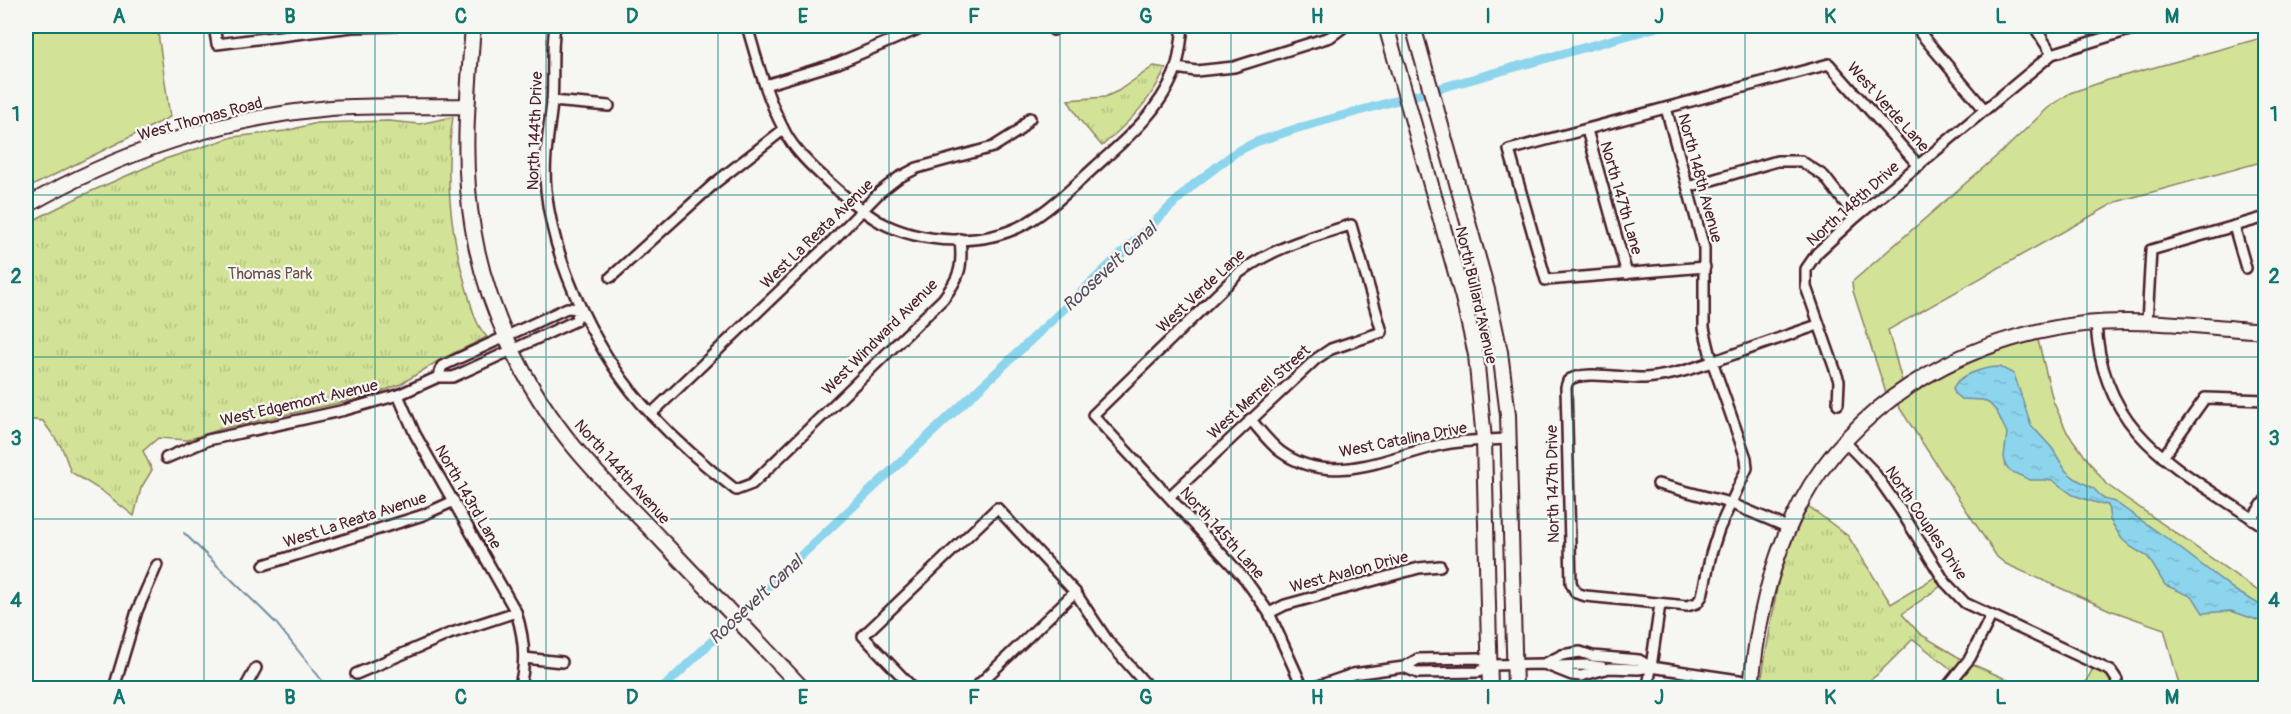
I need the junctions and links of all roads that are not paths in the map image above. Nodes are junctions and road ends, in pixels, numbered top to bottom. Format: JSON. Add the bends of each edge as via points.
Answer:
{"nodes":[{"id":1,"x":214,"y":26,"type":"edge"},
{"id":2,"x":394,"y":26,"type":"edge"},
{"id":3,"x":473,"y":26,"type":"edge"},
{"id":4,"x":555,"y":26,"type":"edge"},
{"id":5,"x":747,"y":26,"type":"edge"},
{"id":6,"x":925,"y":26,"type":"edge"},
{"id":7,"x":1183,"y":26,"type":"edge"},
{"id":8,"x":1345,"y":26,"type":"edge"},
{"id":9,"x":1386,"y":26,"type":"edge"},
{"id":10,"x":1413,"y":26,"type":"edge"},
{"id":11,"x":1918,"y":26,"type":"edge"},
{"id":12,"x":2034,"y":26,"type":"edge"},
{"id":13,"x":2136,"y":26,"type":"edge"},
{"id":14,"x":2052,"y":54,"type":"junction"},
{"id":15,"x":1176,"y":68,"type":"junction"},
{"id":16,"x":765,"y":85,"type":"junction"},
{"id":17,"x":552,"y":101,"type":"junction"},
{"id":18,"x":467,"y":106,"type":"junction"},
{"id":19,"x":609,"y":106,"type":"dead end"},
{"id":20,"x":1666,"y":108,"type":"junction"},
{"id":21,"x":1984,"y":109,"type":"junction"},
{"id":22,"x":1030,"y":118,"type":"dead end"},
{"id":23,"x":783,"y":130,"type":"junction"},
{"id":24,"x":1587,"y":130,"type":"junction"},
{"id":25,"x":1919,"y":166,"type":"junction"},
{"id":26,"x":1688,"y":187,"type":"junction"},
{"id":27,"x":26,"y":206,"type":"edge"},
{"id":28,"x":862,"y":210,"type":"junction"},
{"id":29,"x":1856,"y":217,"type":"junction"},
{"id":30,"x":2265,"y":217,"type":"edge"},
{"id":31,"x":1351,"y":225,"type":"joint"},
{"id":32,"x":2234,"y":226,"type":"junction"},
{"id":33,"x":960,"y":239,"type":"junction"},
{"id":34,"x":1705,"y":267,"type":"junction"},
{"id":35,"x":2246,"y":268,"type":"dead end"},
{"id":36,"x":1627,"y":274,"type":"junction"},
{"id":37,"x":611,"y":277,"type":"dead end"},
{"id":38,"x":580,"y":309,"type":"junction"},
{"id":39,"x":2096,"y":323,"type":"junction"},
{"id":40,"x":2147,"y":323,"type":"junction"},
{"id":41,"x":1818,"y":325,"type":"junction"},
{"id":42,"x":2265,"y":331,"type":"edge"},
{"id":43,"x":509,"y":343,"type":"junction"},
{"id":44,"x":1712,"y":362,"type":"junction"},
{"id":45,"x":438,"y":377,"type":"junction"},
{"id":46,"x":398,"y":395,"type":"junction"},
{"id":47,"x":2265,"y":400,"type":"edge"},
{"id":48,"x":1838,"y":404,"type":"dead end"},
{"id":49,"x":651,"y":414,"type":"junction"},
{"id":50,"x":1093,"y":415,"type":"joint"},
{"id":51,"x":1250,"y":419,"type":"junction"},
{"id":52,"x":1509,"y":439,"type":"junction"},
{"id":53,"x":1484,"y":440,"type":"junction"},
{"id":54,"x":1845,"y":442,"type":"junction"},
{"id":55,"x":2163,"y":457,"type":"junction"},
{"id":56,"x":166,"y":458,"type":"dead end"},
{"id":57,"x":1658,"y":484,"type":"dead end"},
{"id":58,"x":742,"y":489,"type":"joint"},
{"id":59,"x":1169,"y":497,"type":"junction"},
{"id":60,"x":2265,"y":499,"type":"edge"},
{"id":61,"x":454,"y":501,"type":"junction"},
{"id":62,"x":1730,"y":503,"type":"junction"},
{"id":63,"x":2252,"y":519,"type":"junction"},
{"id":64,"x":1789,"y":528,"type":"junction"},
{"id":65,"x":2265,"y":528,"type":"edge"},
{"id":66,"x":264,"y":565,"type":"dead end"},
{"id":67,"x":157,"y":566,"type":"dead end"},
{"id":68,"x":1440,"y":566,"type":"dead end"},
{"id":69,"x":1075,"y":592,"type":"junction"},
{"id":70,"x":1660,"y":604,"type":"junction"},
{"id":71,"x":516,"y":612,"type":"junction"},
{"id":72,"x":1269,"y":613,"type":"junction"},
{"id":73,"x":1991,"y":616,"type":"junction"},
{"id":74,"x":524,"y":658,"type":"junction"},
{"id":75,"x":562,"y":662,"type":"dead end"},
{"id":76,"x":1490,"y":665,"type":"junction"},
{"id":77,"x":1515,"y":665,"type":"junction"},
{"id":78,"x":1549,"y":665,"type":"junction"},
{"id":79,"x":1404,"y":667,"type":"junction"},
{"id":80,"x":1651,"y":667,"type":"junction"},
{"id":81,"x":256,"y":668,"type":"dead end"},
{"id":82,"x":356,"y":674,"type":"dead end"},
{"id":83,"x":1752,"y":685,"type":"edge"},
{"id":84,"x":1146,"y":687,"type":"edge"},
{"id":85,"x":114,"y":688,"type":"edge"},
{"id":86,"x":245,"y":688,"type":"edge"},
{"id":87,"x":519,"y":688,"type":"edge"},
{"id":88,"x":802,"y":688,"type":"edge"},
{"id":89,"x":913,"y":688,"type":"edge"},
{"id":90,"x":975,"y":688,"type":"edge"},
{"id":91,"x":1303,"y":688,"type":"edge"},
{"id":92,"x":1312,"y":688,"type":"edge"},
{"id":93,"x":1490,"y":688,"type":"edge"},
{"id":94,"x":1515,"y":688,"type":"edge"},
{"id":95,"x":1648,"y":688,"type":"edge"},
{"id":96,"x":1946,"y":688,"type":"edge"},
{"id":97,"x":2116,"y":688,"type":"edge"}],
"edges":[{"from":1,"to":2,"type":"street","via":[[217,44],[352,27]]},
{"from":3,"to":18,"type":"main road","name":"North 144th Avenue"},
{"from":4,"to":17,"type":"street","name":"North 144th Drive"},
{"from":5,"to":16,"type":"street"},
{"from":6,"to":16,"type":"street","via":[[838,63]]},
{"from":7,"to":15,"type":"street"},
{"from":8,"to":15,"type":"street","via":[[1330,37],[1234,67],[1196,71]]},
{"from":9,"to":53,"type":"main road","name":"North Bullard Avenue","via":[[1471,330]]},
{"from":10,"to":52,"type":"main road","name":"North Bullard Avenue","via":[[1492,309]]},
{"from":11,"to":21,"type":"street"},
{"from":12,"to":14,"type":"street"},
{"from":13,"to":14,"type":"street","name":"West Verde Lane"},
{"from":14,"to":21,"type":"street","name":"West Verde Lane"},
{"from":15,"to":33,"type":"street","via":[[1148,117],[1046,211],[993,236]]},
{"from":16,"to":23,"type":"street"},
{"from":17,"to":19,"type":"street"},
{"from":17,"to":38,"type":"street","name":"North 144th Drive","via":[[546,190],[559,248]]},
{"from":18,"to":27,"type":"main road","name":"West Thomas Road","via":[[330,108],[231,124],[135,154]]},
{"from":18,"to":43,"type":"main road","name":"North 144th Avenue","via":[[466,174],[473,231],[489,291]]},
{"from":20,"to":24,"type":"street","name":"West Verde Lane"},
{"from":20,"to":25,"type":"street","name":"West Verde Lane","via":[[1829,64]]},
{"from":20,"to":26,"type":"street","name":"North 148th Avenue"},
{"from":21,"to":25,"type":"street","name":"West Verde Lane"},
{"from":22,"to":28,"type":"street","name":"West La Reata Avenue","via":[[993,147],[917,168],[898,178]]},
{"from":23,"to":28,"type":"street","via":[[805,159]]},
{"from":23,"to":37,"type":"street","via":[[715,183]]},
{"from":24,"to":36,"type":"street","name":"North 147th Lane"},
{"from":24,"to":36,"type":"street","name":"West Verde Lane","via":[[1509,150],[1546,280]]},
{"from":25,"to":29,"type":"street","name":"North 148th Drive"},
{"from":26,"to":29,"type":"street","via":[[1777,161],[1802,161],[1824,176]]},
{"from":26,"to":34,"type":"street","name":"North 148th Avenue"},
{"from":28,"to":33,"type":"street","via":[[918,235]]},
{"from":28,"to":49,"type":"street","name":"West La Reata Avenue"},
{"from":29,"to":41,"type":"street","name":"North 148th Drive","via":[[1817,253],[1806,269],[1806,287]]},
{"from":30,"to":32,"type":"street"},
{"from":31,"to":50,"type":"street","name":"West Verde Lane","via":[[1256,260]]},
{"from":31,"to":51,"type":"street","name":"West Merrell Street","via":[[1382,332],[1316,358]]},
{"from":32,"to":35,"type":"street"},
{"from":32,"to":40,"type":"street","via":[[2151,250]]},
{"from":33,"to":58,"type":"street","name":"West Windward Avenue","via":[[957,281],[943,299],[752,484]]},
{"from":34,"to":36,"type":"street"},
{"from":34,"to":44,"type":"street","name":"North 148th Avenue","via":[[1704,328]]},
{"from":38,"to":43,"type":"street","name":"West Edgemont Avenue","via":[[567,308]]},
{"from":38,"to":43,"type":"street","name":"West Edgemont Avenue","via":[[575,321]]},
{"from":38,"to":49,"type":"street","name":"North 144th Drive","via":[[611,361]]},
{"from":39,"to":40,"type":"main road"},
{"from":39,"to":54,"type":"main road","via":[[2028,334],[1951,362],[1908,385]]},
{"from":39,"to":55,"type":"street","via":[[2102,366],[2114,400],[2135,431]]},
{"from":40,"to":42,"type":"main road"},
{"from":41,"to":44,"type":"street"},
{"from":41,"to":48,"type":"street","name":"North 148th Drive","via":[[1839,381]]},
{"from":43,"to":45,"type":"street","name":"West Edgemont Avenue","via":[[453,378]]},
{"from":43,"to":45,"type":"street","name":"West Edgemont Avenue","via":[[442,366]]},
{"from":43,"to":88,"type":"main road","name":"North 144th Avenue","via":[[574,447]]},
{"from":44,"to":62,"type":"street","name":"North 148th Avenue","via":[[1747,463]]},
{"from":44,"to":70,"type":"street","name":"North 147th Drive","via":[[1653,377],[1573,376],[1567,384],[1570,583],[1576,592],[1586,596]]},
{"from":45,"to":46,"type":"street","name":"West Edgemont Avenue"},
{"from":46,"to":56,"type":"street","name":"West Edgemont Avenue","via":[[218,437]]},
{"from":46,"to":61,"type":"street","name":"North 143rd Lane","via":[[415,434]]},
{"from":47,"to":55,"type":"street","via":[[2205,398]]},
{"from":49,"to":58,"type":"street","name":"North 144th Drive","via":[[706,466],[736,490]]},
{"from":50,"to":59,"type":"street","name":"North 145th Lane"},
{"from":51,"to":53,"type":"street","name":"West Catalina Drive","via":[[1282,453],[1324,469],[1358,468],[1441,445]]},
{"from":51,"to":59,"type":"street","name":"West Merrell Street"},
{"from":52,"to":53,"type":"street","name":"West Catalina Drive"},
{"from":52,"to":77,"type":"main road","name":"North Bullard Avenue"},
{"from":53,"to":76,"type":"main road","name":"North Bullard Avenue"},
{"from":54,"to":64,"type":"main road","via":[[1811,486]]},
{"from":54,"to":73,"type":"street","name":"North Couples Drive","via":[[1873,471],[1901,510],[1945,582],[1965,603]]},
{"from":55,"to":63,"type":"street"},
{"from":57,"to":62,"type":"street"},
{"from":59,"to":72,"type":"street","name":"North 145th Lane","via":[[1245,579]]},
{"from":60,"to":63,"type":"street"},
{"from":61,"to":66,"type":"street","name":"West La Reata Avenue","via":[[402,522]]},
{"from":61,"to":71,"type":"street","name":"North 143rd Lane"},
{"from":62,"to":64,"type":"street"},
{"from":62,"to":70,"type":"street","name":"North 148th Avenue","via":[[1711,554],[1700,600],[1687,606]]},
{"from":63,"to":65,"type":"street"},
{"from":64,"to":83,"type":"main road","via":[[1770,581]]},
{"from":67,"to":85,"type":"street","via":[[137,611]]},
{"from":68,"to":72,"type":"street","name":"West Avalon Drive","via":[[1419,568],[1285,605]]},
{"from":69,"to":84,"type":"street"},
{"from":69,"to":89,"type":"street","via":[[997,508],[863,636]]},
{"from":69,"to":90,"type":"street"},
{"from":70,"to":80,"type":"street"},
{"from":71,"to":74,"type":"street","name":"North 143rd Lane"},
{"from":71,"to":82,"type":"street","via":[[449,634]]},
{"from":72,"to":91,"type":"street","name":"North 145th Lane"},
{"from":73,"to":96,"type":"street","via":[[1970,658]]},
{"from":73,"to":97,"type":"street","name":"North Couples Drive","via":[[2111,670]]},
{"from":74,"to":75,"type":"street"},
{"from":74,"to":87,"type":"street","name":"North 143rd Lane"},
{"from":76,"to":77,"type":"street"},
{"from":76,"to":79,"type":"street","via":[[1479,672],[1418,673]]},
{"from":76,"to":79,"type":"street","via":[[1479,658],[1418,659]]},
{"from":76,"to":93,"type":"main road","name":"North Bullard Avenue"},
{"from":77,"to":78,"type":"street"},
{"from":77,"to":94,"type":"main road","name":"North Bullard Avenue"},
{"from":78,"to":80,"type":"street","via":[[1581,676],[1609,668]]},
{"from":78,"to":80,"type":"street","via":[[1562,655],[1580,652],[1639,660]]},
{"from":79,"to":92,"type":"street","via":[[1353,674]]},
{"from":80,"to":83,"type":"street"},
{"from":80,"to":95,"type":"street"},
{"from":81,"to":86,"type":"street"}]}
